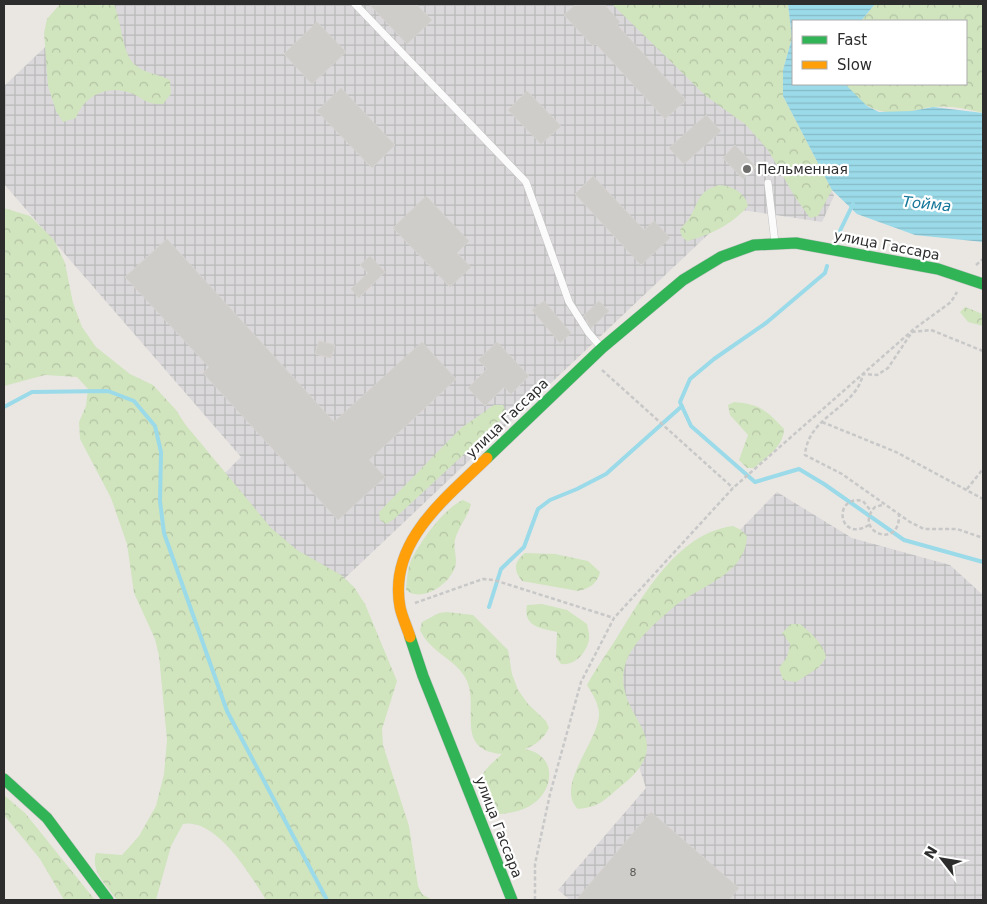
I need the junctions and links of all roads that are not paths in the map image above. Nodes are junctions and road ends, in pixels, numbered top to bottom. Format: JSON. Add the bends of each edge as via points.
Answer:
{"nodes":[{"id":1,"x":355,"y":4,"type":"edge"},
{"id":2,"x":768,"y":183,"type":"dead end"},
{"id":3,"x":776,"y":243,"type":"junction"},
{"id":4,"x":983,"y":284,"type":"edge"},
{"id":5,"x":602,"y":348,"type":"junction"},
{"id":6,"x":4,"y":779,"type":"edge"},
{"id":7,"x":108,"y":900,"type":"edge"},
{"id":8,"x":512,"y":900,"type":"edge"}],
"edges":[{"from":1,"to":5,"type":"lane","via":[[526,182],[569,302]]},
{"from":2,"to":3,"type":"lane"},
{"from":3,"to":4,"type":"main road","name":"улица Гассара","via":[[796,243],[929,267]]},
{"from":3,"to":5,"type":"main road","name":"улица Гассара","via":[[738,250],[703,266]]},
{"from":5,"to":8,"type":"main road","name":"улица Гассара","via":[[443,500],[418,529],[399,570],[400,608]]},
{"from":6,"to":7,"type":"main road","via":[[47,818]]}]}
